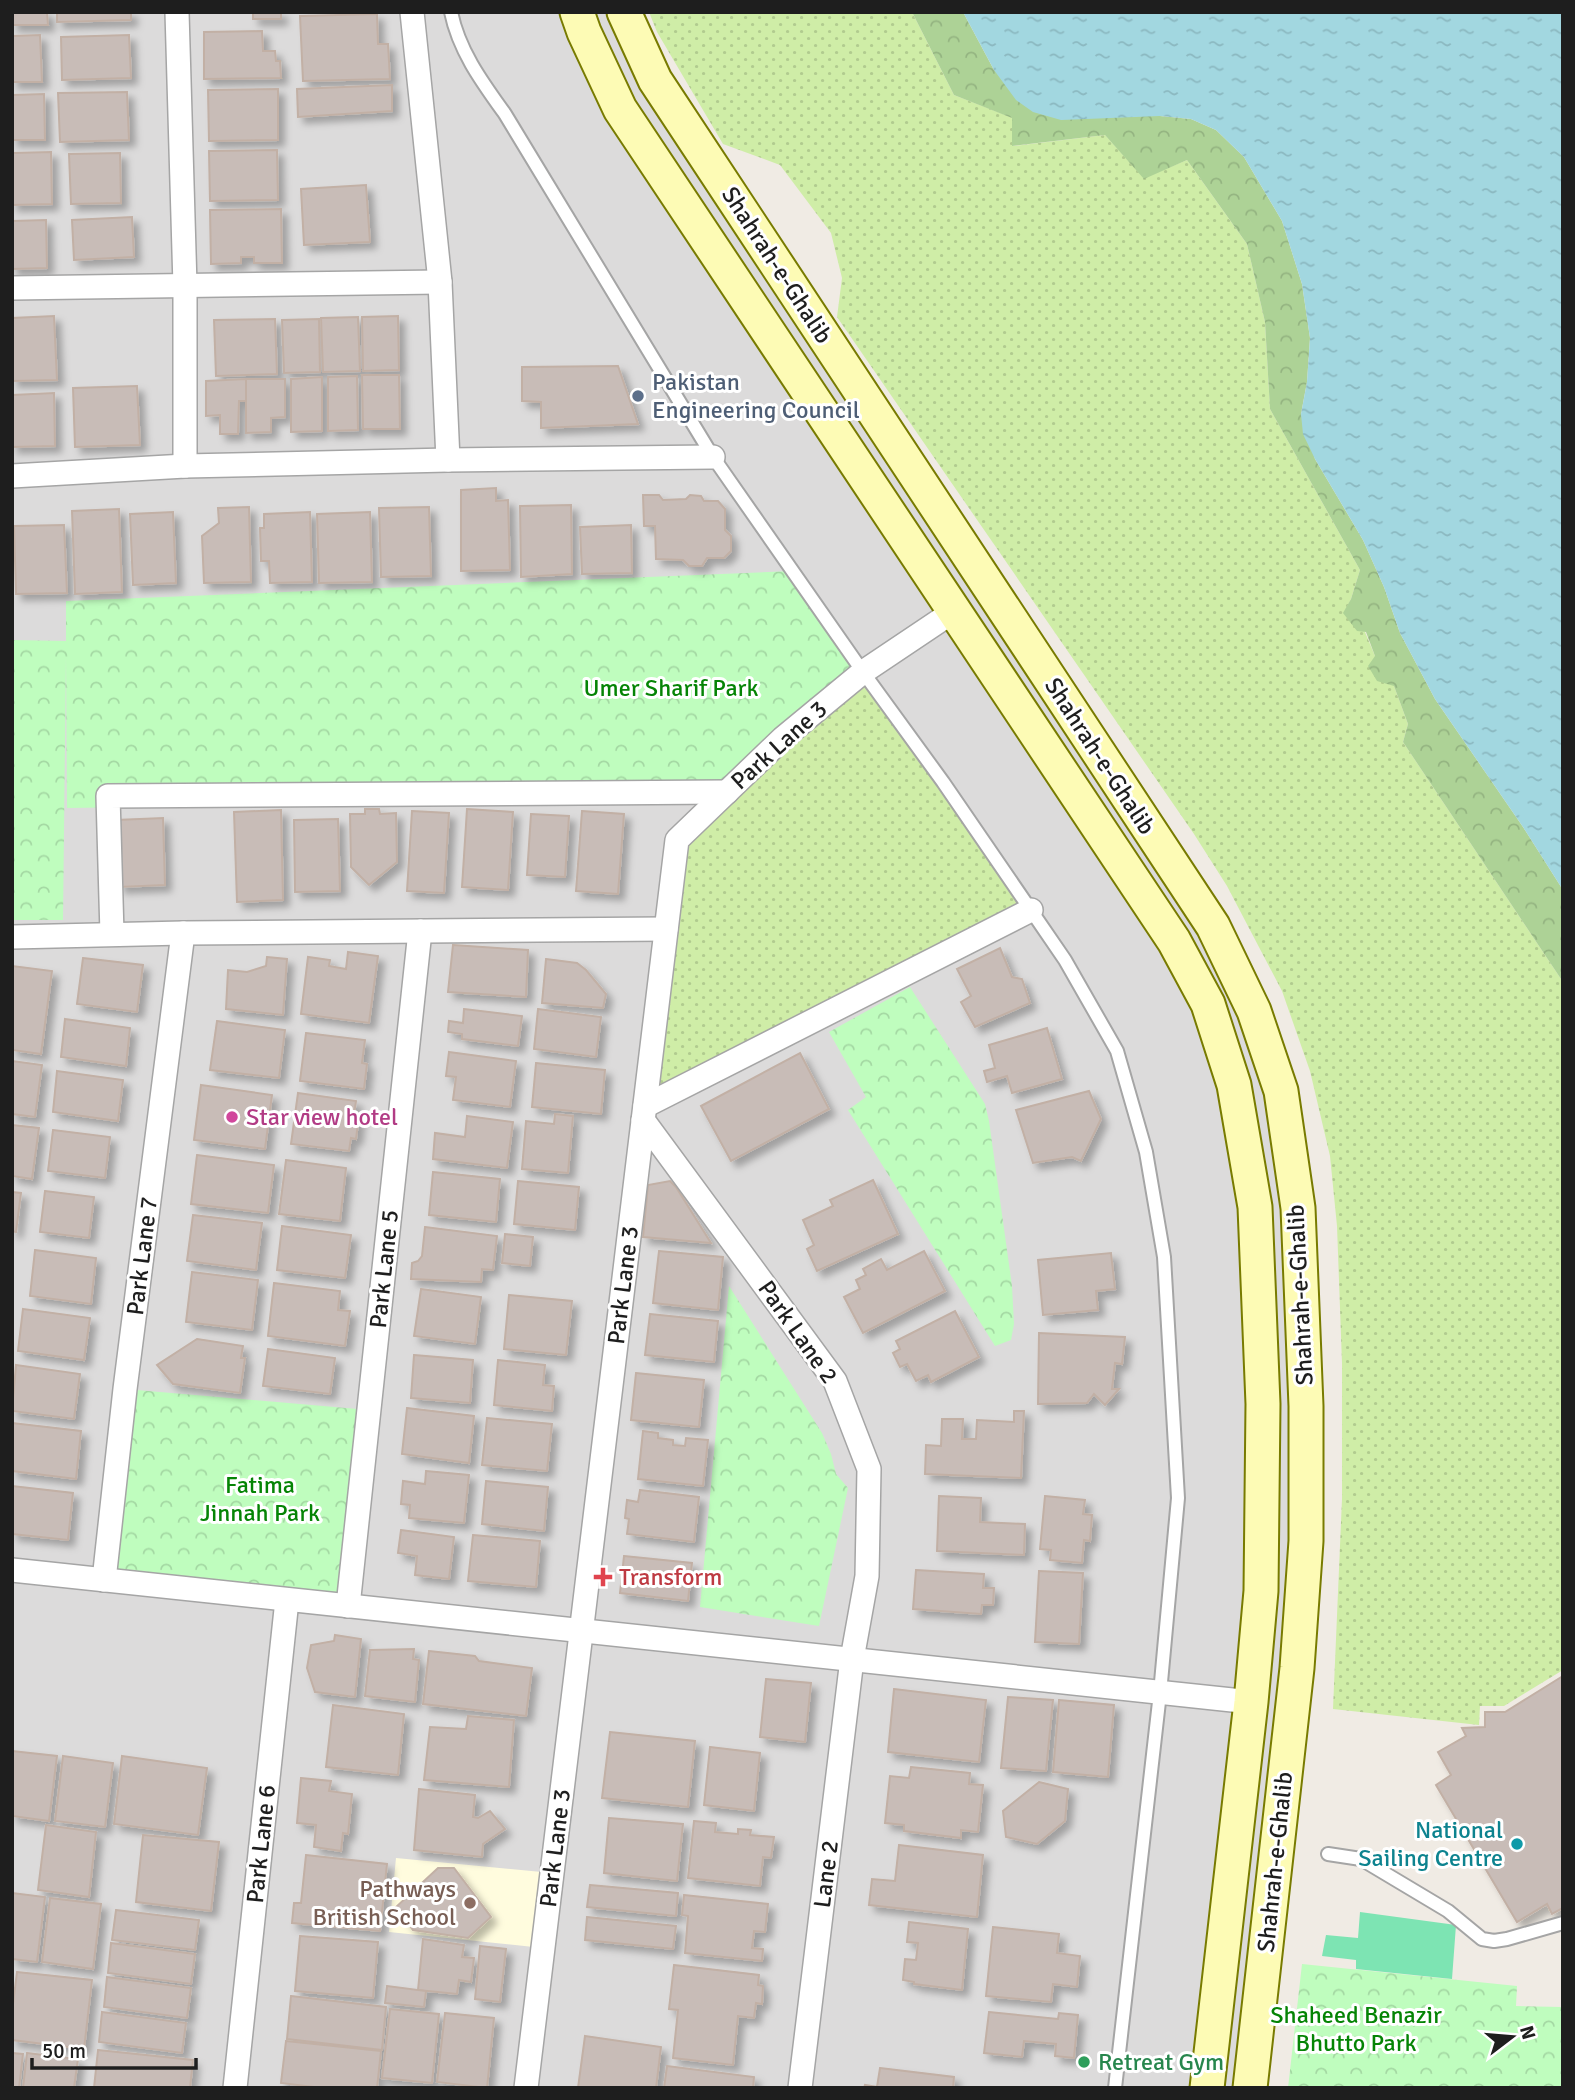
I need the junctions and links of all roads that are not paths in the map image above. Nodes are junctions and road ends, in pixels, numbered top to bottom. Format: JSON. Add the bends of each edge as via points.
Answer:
{"nodes":[{"id":1,"x":177,"y":12,"type":"edge"},
{"id":2,"x":412,"y":12,"type":"edge"},
{"id":3,"x":451,"y":12,"type":"edge"},
{"id":4,"x":577,"y":12,"type":"edge"},
{"id":5,"x":624,"y":12,"type":"edge"},
{"id":6,"x":440,"y":282,"type":"junction"},
{"id":7,"x":185,"y":286,"type":"junction"},
{"id":8,"x":12,"y":288,"type":"edge"},
{"id":9,"x":713,"y":457,"type":"junction"},
{"id":10,"x":448,"y":460,"type":"junction"},
{"id":11,"x":185,"y":466,"type":"junction"},
{"id":12,"x":12,"y":476,"type":"edge"},
{"id":13,"x":954,"y":611,"type":"junction"},
{"id":14,"x":863,"y":672,"type":"junction"},
{"id":15,"x":727,"y":792,"type":"junction"},
{"id":16,"x":1031,"y":910,"type":"junction"},
{"id":17,"x":666,"y":929,"type":"junction"},
{"id":18,"x":420,"y":931,"type":"junction"},
{"id":19,"x":183,"y":933,"type":"junction"},
{"id":20,"x":112,"y":934,"type":"junction"},
{"id":21,"x":12,"y":937,"type":"edge"},
{"id":22,"x":644,"y":1113,"type":"junction"},
{"id":23,"x":12,"y":1570,"type":"edge"},
{"id":24,"x":104,"y":1580,"type":"junction"},
{"id":25,"x":1262,"y":1583,"type":"junction"},
{"id":26,"x":1302,"y":1590,"type":"junction"},
{"id":27,"x":287,"y":1600,"type":"junction"},
{"id":28,"x":348,"y":1606,"type":"junction"},
{"id":29,"x":582,"y":1632,"type":"junction"},
{"id":30,"x":1257,"y":1637,"type":"junction"},
{"id":31,"x":1299,"y":1637,"type":"junction"},
{"id":32,"x":852,"y":1660,"type":"junction"},
{"id":33,"x":1160,"y":1693,"type":"junction"},
{"id":34,"x":1251,"y":1702,"type":"junction"},
{"id":35,"x":1328,"y":1854,"type":"dead end"},
{"id":36,"x":1563,"y":1923,"type":"edge"},
{"id":37,"x":235,"y":2088,"type":"edge"},
{"id":38,"x":526,"y":2088,"type":"edge"},
{"id":39,"x":800,"y":2088,"type":"edge"},
{"id":40,"x":1115,"y":2088,"type":"edge"},
{"id":41,"x":1207,"y":2088,"type":"edge"},
{"id":42,"x":1250,"y":2088,"type":"edge"}],
"edges":[{"from":1,"to":7,"type":"street"},
{"from":2,"to":6,"type":"street"},
{"from":3,"to":9,"type":"lane","via":[[471,66],[505,114]]},
{"from":4,"to":13,"type":"main road","name":"Shahrah-e-Ghalib","via":[[620,109]]},
{"from":5,"to":26,"type":"main road","name":"Shahrah-e-Ghalib","via":[[655,80],[1213,926],[1254,1011],[1281,1091],[1298,1208],[1306,1406]]},
{"from":6,"to":7,"type":"street"},
{"from":6,"to":10,"type":"street"},
{"from":7,"to":8,"type":"street"},
{"from":7,"to":11,"type":"street"},
{"from":9,"to":10,"type":"street"},
{"from":9,"to":14,"type":"lane"},
{"from":10,"to":11,"type":"street"},
{"from":11,"to":12,"type":"street"},
{"from":13,"to":14,"type":"street","name":"Park Lane 3"},
{"from":13,"to":25,"type":"main road","name":"Shahrah-e-Ghalib","via":[[1174,941],[1208,1004],[1234,1085],[1255,1207],[1263,1404]]},
{"from":14,"to":15,"type":"street","name":"Park Lane 3"},
{"from":14,"to":16,"type":"lane"},
{"from":15,"to":17,"type":"street","name":"Park Lane 3","via":[[677,840]]},
{"from":15,"to":20,"type":"street","via":[[108,796]]},
{"from":16,"to":22,"type":"street"},
{"from":16,"to":33,"type":"lane","via":[[1117,1051],[1146,1152],[1164,1257],[1178,1498]]},
{"from":17,"to":18,"type":"street"},
{"from":17,"to":22,"type":"street","name":"Park Lane 3"},
{"from":18,"to":19,"type":"street"},
{"from":18,"to":28,"type":"street","name":"Park Lane 5"},
{"from":19,"to":20,"type":"street"},
{"from":19,"to":24,"type":"street","name":"Park Lane 7"},
{"from":20,"to":21,"type":"street"},
{"from":22,"to":29,"type":"street","name":"Park Lane 3"},
{"from":22,"to":32,"type":"street","name":"Park Lane 2","via":[[835,1381],[869,1469],[867,1576]]},
{"from":23,"to":24,"type":"street"},
{"from":24,"to":27,"type":"street"},
{"from":25,"to":26,"type":"main road","via":[[1264,1591],[1276,1600],[1291,1600]]},
{"from":25,"to":30,"type":"main road","name":"Shahrah-e-Ghalib"},
{"from":26,"to":31,"type":"main road","name":"Shahrah-e-Ghalib"},
{"from":27,"to":28,"type":"street"},
{"from":27,"to":37,"type":"street","name":"Park Lane 6"},
{"from":28,"to":29,"type":"street"},
{"from":29,"to":32,"type":"street"},
{"from":29,"to":38,"type":"street","name":"Park Lane 3"},
{"from":30,"to":31,"type":"main road","via":[[1280,1627]]},
{"from":30,"to":34,"type":"main road","name":"Shahrah-e-Ghalib"},
{"from":31,"to":42,"type":"main road","name":"Shahrah-e-Ghalib"},
{"from":32,"to":33,"type":"street"},
{"from":32,"to":39,"type":"street","name":"Lane 2"},
{"from":33,"to":34,"type":"street"},
{"from":33,"to":40,"type":"lane"},
{"from":34,"to":41,"type":"main road","name":"Shahrah-e-Ghalib"},
{"from":35,"to":36,"type":"lane","via":[[1361,1859],[1448,1911],[1482,1939],[1507,1939]]}]}
